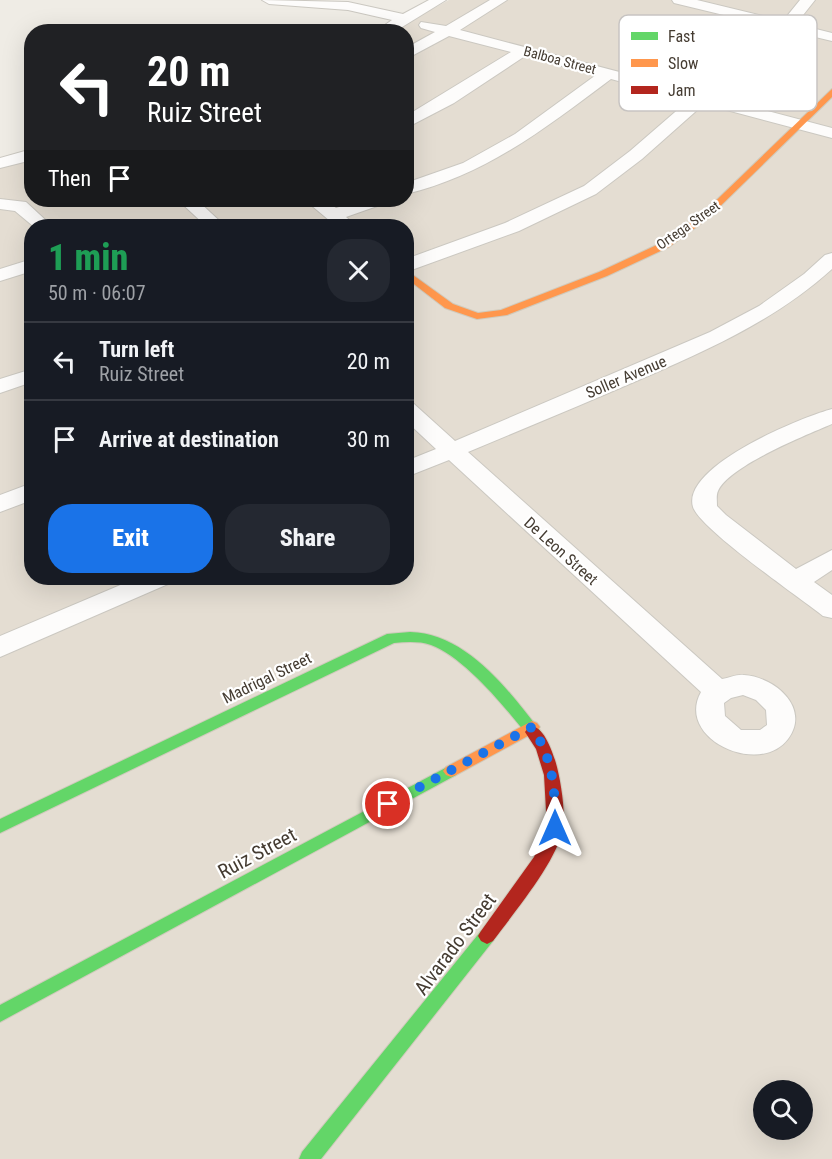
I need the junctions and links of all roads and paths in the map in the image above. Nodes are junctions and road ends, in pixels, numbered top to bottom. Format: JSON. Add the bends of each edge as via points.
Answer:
{"nodes":[{"id":1,"x":269,"y":0,"type":"edge"},
{"id":2,"x":439,"y":0,"type":"edge"},
{"id":3,"x":500,"y":0,"type":"edge"},
{"id":4,"x":679,"y":0,"type":"edge"},
{"id":5,"x":807,"y":0,"type":"edge"},
{"id":6,"x":741,"y":15,"type":"edge"},
{"id":7,"x":795,"y":15,"type":"edge"},
{"id":8,"x":405,"y":19,"type":"junction"},
{"id":9,"x":396,"y":24,"type":"edge"},
{"id":10,"x":426,"y":25,"type":"dead end"},
{"id":11,"x":449,"y":31,"type":"junction"},
{"id":12,"x":817,"y":33,"type":"edge"},
{"id":13,"x":832,"y":37,"type":"edge"},
{"id":14,"x":414,"y":51,"type":"edge"},
{"id":15,"x":523,"y":51,"type":"junction"},
{"id":16,"x":609,"y":74,"type":"junction"},
{"id":17,"x":619,"y":77,"type":"edge"},
{"id":18,"x":832,"y":92,"type":"edge"},
{"id":19,"x":817,"y":107,"type":"edge"},
{"id":20,"x":686,"y":111,"type":"edge"},
{"id":21,"x":750,"y":111,"type":"edge"},
{"id":22,"x":812,"y":111,"type":"edge"},
{"id":23,"x":414,"y":119,"type":"edge"},
{"id":24,"x":799,"y":124,"type":"junction"},
{"id":25,"x":832,"y":133,"type":"edge"},
{"id":26,"x":24,"y":156,"type":"edge"},
{"id":27,"x":0,"y":163,"type":"edge"},
{"id":28,"x":414,"y":186,"type":"edge"},
{"id":29,"x":0,"y":204,"type":"edge"},
{"id":30,"x":195,"y":207,"type":"edge"},
{"id":31,"x":323,"y":207,"type":"edge"},
{"id":32,"x":356,"y":207,"type":"edge"},
{"id":33,"x":333,"y":215,"type":"junction"},
{"id":34,"x":35,"y":219,"type":"edge"},
{"id":35,"x":208,"y":219,"type":"edge"},
{"id":36,"x":338,"y":219,"type":"edge"},
{"id":37,"x":832,"y":260,"type":"edge"},
{"id":38,"x":414,"y":263,"type":"edge"},
{"id":39,"x":24,"y":268,"type":"edge"},
{"id":40,"x":0,"y":275,"type":"edge"},
{"id":41,"x":414,"y":279,"type":"edge"},
{"id":42,"x":24,"y":378,"type":"edge"},
{"id":43,"x":0,"y":386,"type":"edge"},
{"id":44,"x":414,"y":416,"type":"edge"},
{"id":45,"x":832,"y":416,"type":"edge"},
{"id":46,"x":451,"y":451,"type":"junction"},
{"id":47,"x":414,"y":467,"type":"edge"},
{"id":48,"x":24,"y":494,"type":"edge"},
{"id":49,"x":0,"y":504,"type":"edge"},
{"id":50,"x":832,"y":559,"type":"edge"},
{"id":51,"x":795,"y":581,"type":"junction"},
{"id":52,"x":143,"y":585,"type":"edge"},
{"id":53,"x":832,"y":609,"type":"edge"},
{"id":54,"x":0,"y":646,"type":"edge"},
{"id":55,"x":717,"y":691,"type":"dead end"},
{"id":56,"x":532,"y":727,"type":"junction"},
{"id":57,"x":0,"y":826,"type":"edge"},
{"id":58,"x":0,"y":1014,"type":"edge"},
{"id":59,"x":309,"y":1159,"type":"edge"}],
"edges":[{"from":1,"to":8,"type":"street","via":[[365,9]]},
{"from":2,"to":8,"type":"street"},
{"from":3,"to":11,"type":"street"},
{"from":4,"to":6,"type":"street"},
{"from":5,"to":7,"type":"street"},
{"from":8,"to":9,"type":"street"},
{"from":10,"to":11,"type":"street","name":"Balboa Street"},
{"from":11,"to":14,"type":"street"},
{"from":11,"to":15,"type":"street","name":"Balboa Street"},
{"from":12,"to":13,"type":"street"},
{"from":15,"to":16,"type":"street","name":"Balboa Street"},
{"from":15,"to":23,"type":"street"},
{"from":16,"to":17,"type":"street","name":"Balboa Street"},
{"from":16,"to":28,"type":"street","via":[[521,138],[469,167]]},
{"from":18,"to":19,"type":"street","name":"Ortega Street"},
{"from":20,"to":38,"type":"street","via":[[590,189],[512,227]]},
{"from":21,"to":24,"type":"street","name":"Balboa Street"},
{"from":22,"to":24,"type":"street","name":"Ortega Street"},
{"from":24,"to":25,"type":"street","name":"Balboa Street"},
{"from":24,"to":41,"type":"street","name":"Ortega Street","via":[[703,218],[664,245],[603,273],[503,313],[477,316],[449,306]]},
{"from":26,"to":27,"type":"street"},
{"from":29,"to":34,"type":"street","via":[[20,206]]},
{"from":30,"to":35,"type":"street"},
{"from":31,"to":33,"type":"street"},
{"from":32,"to":33,"type":"street"},
{"from":33,"to":36,"type":"street"},
{"from":37,"to":46,"type":"street","name":"Soller Avenue","via":[[813,279],[772,307],[713,340]]},
{"from":39,"to":40,"type":"street"},
{"from":42,"to":43,"type":"street"},
{"from":44,"to":46,"type":"street","name":"De Leon Street"},
{"from":45,"to":51,"type":"street","via":[[738,460],[718,473],[705,494],[705,506],[717,521]]},
{"from":46,"to":47,"type":"street","name":"Soller Avenue"},
{"from":46,"to":55,"type":"street","name":"De Leon Street"},
{"from":48,"to":49,"type":"street"},
{"from":50,"to":51,"type":"street"},
{"from":51,"to":53,"type":"street"},
{"from":52,"to":54,"type":"street"},
{"from":56,"to":57,"type":"street","name":"Madrigal Street","via":[[458,653],[441,642],[412,635],[392,638]]},
{"from":56,"to":58,"type":"street","name":"Ruiz Street"},
{"from":56,"to":59,"type":"street","name":"Alvarado Street","via":[[545,748],[553,774],[555,828],[546,849],[478,949]]}]}
